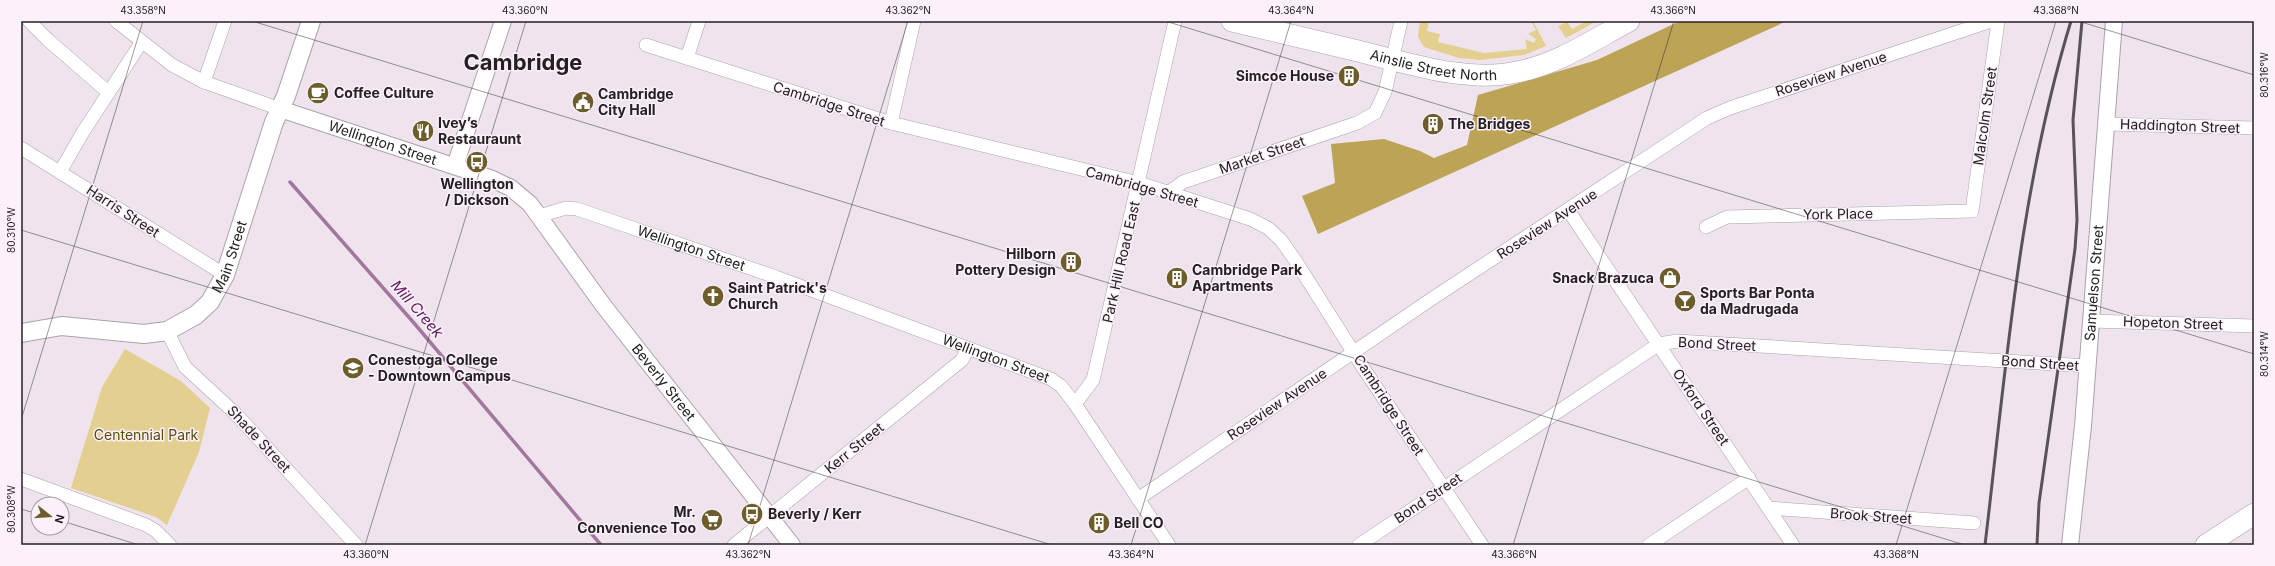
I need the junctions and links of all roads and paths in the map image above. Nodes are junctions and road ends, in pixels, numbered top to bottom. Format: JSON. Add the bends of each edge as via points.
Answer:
{"nodes":[{"id":1,"x":29,"y":21,"type":"edge"},
{"id":2,"x":116,"y":21,"type":"edge"},
{"id":3,"x":225,"y":21,"type":"edge"},
{"id":4,"x":311,"y":21,"type":"edge"},
{"id":5,"x":699,"y":21,"type":"edge"},
{"id":6,"x":914,"y":21,"type":"edge"},
{"id":7,"x":1175,"y":21,"type":"edge"},
{"id":8,"x":1232,"y":21,"type":"edge"},
{"id":9,"x":1401,"y":21,"type":"edge"},
{"id":10,"x":1629,"y":21,"type":"edge"},
{"id":11,"x":1991,"y":21,"type":"edge"},
{"id":12,"x":1998,"y":21,"type":"edge"},
{"id":13,"x":2114,"y":21,"type":"edge"},
{"id":14,"x":501,"y":22,"type":"edge"},
{"id":15,"x":140,"y":43,"type":"junction"},
{"id":16,"x":646,"y":45,"type":"dead end"},
{"id":17,"x":687,"y":58,"type":"junction"},
{"id":18,"x":1391,"y":59,"type":"junction"},
{"id":19,"x":204,"y":82,"type":"junction"},
{"id":20,"x":108,"y":92,"type":"junction"},
{"id":21,"x":280,"y":109,"type":"junction"},
{"id":22,"x":891,"y":123,"type":"junction"},
{"id":23,"x":2107,"y":124,"type":"junction"},
{"id":24,"x":2254,"y":128,"type":"edge"},
{"id":25,"x":21,"y":148,"type":"edge"},
{"id":26,"x":455,"y":166,"type":"junction"},
{"id":27,"x":60,"y":172,"type":"junction"},
{"id":28,"x":1139,"y":183,"type":"junction"},
{"id":29,"x":1168,"y":192,"type":"junction"},
{"id":30,"x":1568,"y":210,"type":"junction"},
{"id":31,"x":1972,"y":211,"type":"joint"},
{"id":32,"x":539,"y":216,"type":"junction"},
{"id":33,"x":1706,"y":227,"type":"dead end"},
{"id":34,"x":225,"y":275,"type":"junction"},
{"id":35,"x":2091,"y":321,"type":"junction"},
{"id":36,"x":2254,"y":326,"type":"edge"},
{"id":37,"x":167,"y":331,"type":"junction"},
{"id":38,"x":21,"y":333,"type":"edge"},
{"id":39,"x":1659,"y":344,"type":"junction"},
{"id":40,"x":968,"y":348,"type":"junction"},
{"id":41,"x":1355,"y":352,"type":"junction"},
{"id":42,"x":2088,"y":366,"type":"junction"},
{"id":43,"x":1075,"y":404,"type":"junction"},
{"id":44,"x":1749,"y":478,"type":"junction"},
{"id":45,"x":21,"y":479,"type":"edge"},
{"id":46,"x":1443,"y":488,"type":"junction"},
{"id":47,"x":1138,"y":499,"type":"junction"},
{"id":48,"x":1769,"y":508,"type":"junction"},
{"id":49,"x":2254,"y":514,"type":"edge"},
{"id":50,"x":770,"y":516,"type":"junction"},
{"id":51,"x":1974,"y":523,"type":"dead end"},
{"id":52,"x":170,"y":545,"type":"edge"},
{"id":53,"x":356,"y":545,"type":"edge"},
{"id":54,"x":734,"y":545,"type":"edge"},
{"id":55,"x":792,"y":545,"type":"edge"},
{"id":56,"x":1169,"y":545,"type":"edge"},
{"id":57,"x":1359,"y":545,"type":"edge"},
{"id":58,"x":1482,"y":545,"type":"edge"},
{"id":59,"x":1649,"y":545,"type":"edge"},
{"id":60,"x":1793,"y":545,"type":"edge"},
{"id":61,"x":2070,"y":545,"type":"edge"},
{"id":62,"x":2206,"y":545,"type":"edge"}],
"edges":[{"from":1,"to":20,"type":"street"},
{"from":2,"to":15,"type":"street"},
{"from":3,"to":19,"type":"street"},
{"from":4,"to":21,"type":"main road","name":"Main Street"},
{"from":5,"to":17,"type":"street"},
{"from":6,"to":22,"type":"street"},
{"from":7,"to":28,"type":"street","name":"Park Hill Road East"},
{"from":8,"to":18,"type":"main road","name":"Ainslie Street North"},
{"from":9,"to":18,"type":"street","name":"Market Street"},
{"from":10,"to":18,"type":"main road","name":"Ainslie Street North","via":[[1562,58],[1515,73],[1485,75],[1451,72]]},
{"from":11,"to":30,"type":"street","name":"Roseview Avenue","via":[[1725,110],[1694,126]]},
{"from":12,"to":31,"type":"street","name":"Malcolm Street"},
{"from":13,"to":23,"type":"street","name":"Samuelson Street"},
{"from":14,"to":26,"type":"street"},
{"from":15,"to":19,"type":"street","via":[[172,66]]},
{"from":15,"to":20,"type":"street"},
{"from":16,"to":17,"type":"street","name":"Cambridge Street"},
{"from":17,"to":22,"type":"street","name":"Cambridge Street"},
{"from":18,"to":29,"type":"street","name":"Market Street","via":[[1385,92],[1375,113],[1357,123],[1183,182]]},
{"from":19,"to":21,"type":"street"},
{"from":20,"to":27,"type":"street"},
{"from":21,"to":26,"type":"street","name":"Wellington Street"},
{"from":21,"to":34,"type":"main road","name":"Main Street"},
{"from":22,"to":28,"type":"street","name":"Cambridge Street"},
{"from":23,"to":24,"type":"street","name":"Haddington Street"},
{"from":23,"to":35,"type":"street","name":"Samuelson Street"},
{"from":25,"to":27,"type":"street","name":"Harris Street"},
{"from":26,"to":32,"type":"street","name":"Wellington Street","via":[[511,188],[522,195]]},
{"from":27,"to":34,"type":"street","name":"Harris Street"},
{"from":28,"to":29,"type":"street","name":"Cambridge Street"},
{"from":28,"to":43,"type":"street","name":"Park Hill Road East","via":[[1093,380]]},
{"from":29,"to":41,"type":"street","name":"Cambridge Street","via":[[1250,219],[1268,228],[1284,245]]},
{"from":30,"to":39,"type":"street","name":"Oxford Street"},
{"from":30,"to":41,"type":"street","name":"Roseview Avenue"},
{"from":31,"to":33,"type":"street","name":"York Place","via":[[1727,217]]},
{"from":32,"to":40,"type":"street","name":"Wellington Street","via":[[566,208],[576,209]]},
{"from":32,"to":50,"type":"street","name":"Beverly Street","via":[[603,305]]},
{"from":34,"to":37,"type":"main road","name":"Main Street","via":[[206,306],[183,324]]},
{"from":35,"to":36,"type":"street","name":"Hopeton Street"},
{"from":35,"to":42,"type":"street","name":"Samuelson Street"},
{"from":37,"to":38,"type":"main road","name":"Main Street","via":[[144,334],[62,326]]},
{"from":37,"to":53,"type":"street","name":"Shade Street","via":[[185,367],[236,414]]},
{"from":39,"to":42,"type":"street","name":"Bond Street","via":[[1677,341]]},
{"from":39,"to":44,"type":"street","name":"Oxford Street"},
{"from":39,"to":46,"type":"street","name":"Bond Street"},
{"from":40,"to":43,"type":"street","name":"Wellington Street","via":[[1051,379],[1061,386]]},
{"from":40,"to":50,"type":"street","name":"Kerr Street","via":[[962,360]]},
{"from":41,"to":46,"type":"street","name":"Cambridge Street"},
{"from":41,"to":47,"type":"street","name":"Roseview Avenue"},
{"from":42,"to":61,"type":"street","name":"Samuelson Street"},
{"from":43,"to":47,"type":"street","name":"Wellington Street"},
{"from":44,"to":48,"type":"street","name":"Oxford Street"},
{"from":44,"to":59,"type":"street"},
{"from":45,"to":52,"type":"street","via":[[146,526],[156,531]]},
{"from":46,"to":57,"type":"street","name":"Bond Street"},
{"from":46,"to":58,"type":"street","name":"Cambridge Street"},
{"from":47,"to":56,"type":"street","name":"Wellington Street"},
{"from":48,"to":51,"type":"street","name":"Brook Street"},
{"from":48,"to":60,"type":"street","name":"Oxford Street"},
{"from":49,"to":62,"type":"main road"},
{"from":50,"to":54,"type":"street","name":"Kerr Street"},
{"from":50,"to":55,"type":"street","name":"Beverly Street"}]}
